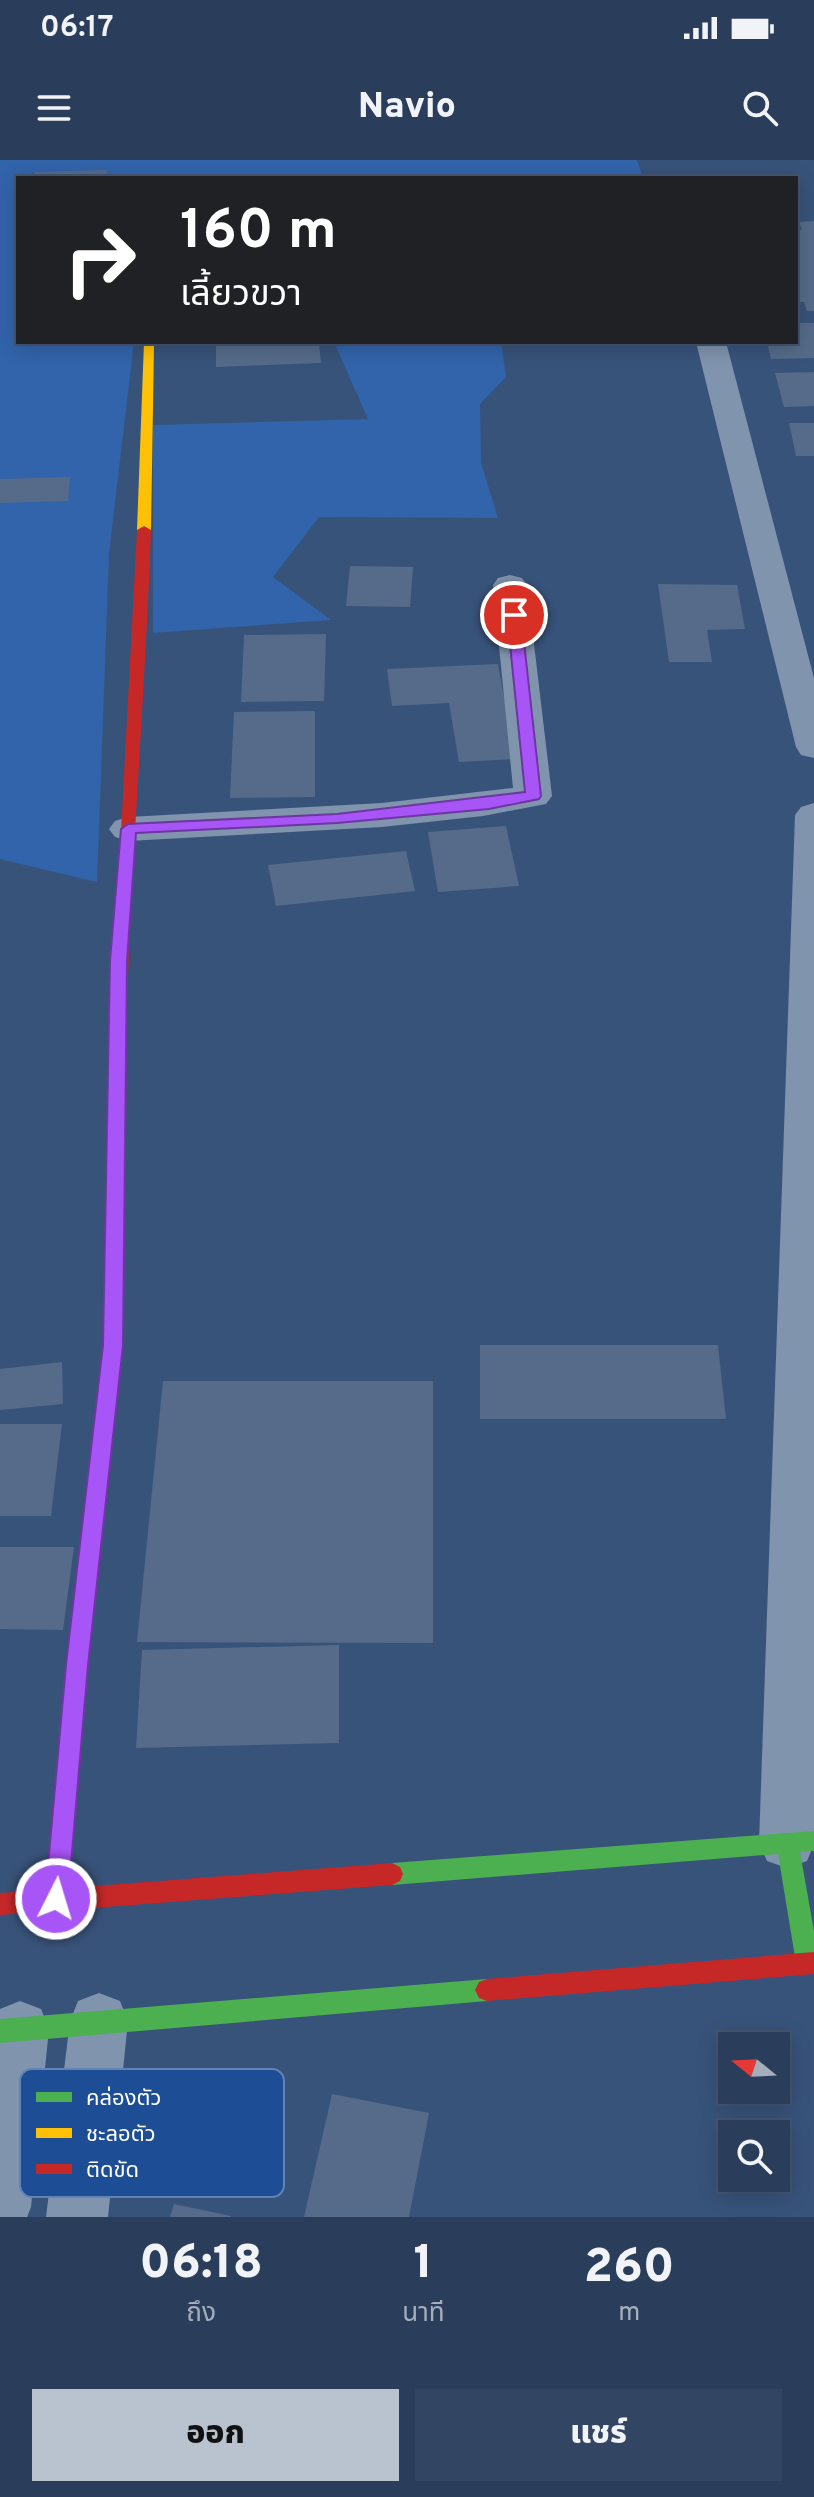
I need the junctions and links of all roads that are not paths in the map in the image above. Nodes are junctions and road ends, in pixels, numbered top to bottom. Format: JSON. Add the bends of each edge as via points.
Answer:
{"nodes":[{"id":1,"x":712,"y":344,"type":"edge"},
{"id":2,"x":148,"y":345,"type":"dead end"},
{"id":3,"x":510,"y":585,"type":"dead end"},
{"id":4,"x":814,"y":747,"type":"edge"},
{"id":5,"x":814,"y":815,"type":"edge"},
{"id":6,"x":128,"y":829,"type":"junction"},
{"id":7,"x":800,"y":1842,"type":"edge"},
{"id":8,"x":56,"y":1899,"type":"junction"},
{"id":9,"x":0,"y":1904,"type":"edge"},
{"id":10,"x":811,"y":1963,"type":"edge"},
{"id":11,"x":99,"y":2021,"type":"junction"},
{"id":12,"x":10,"y":2030,"type":"edge"},
{"id":13,"x":94,"y":2069,"type":"edge"},
{"id":14,"x":79,"y":2197,"type":"edge"},
{"id":15,"x":0,"y":2207,"type":"edge"},
{"id":16,"x":77,"y":2217,"type":"edge"}],
"edges":[{"from":1,"to":4,"type":"street"},
{"from":2,"to":6,"type":"street","via":[[141,652]]},
{"from":3,"to":6,"type":"street","via":[[533,796],[337,819]]},
{"from":5,"to":7,"type":"street"},
{"from":6,"to":8,"type":"street","via":[[119,961],[113,1345]]},
{"from":7,"to":8,"type":"street"},
{"from":7,"to":10,"type":"street"},
{"from":8,"to":9,"type":"street"},
{"from":10,"to":11,"type":"street"},
{"from":11,"to":12,"type":"street"},
{"from":11,"to":13,"type":"street"},
{"from":12,"to":15,"type":"street"},
{"from":14,"to":16,"type":"street"}]}
